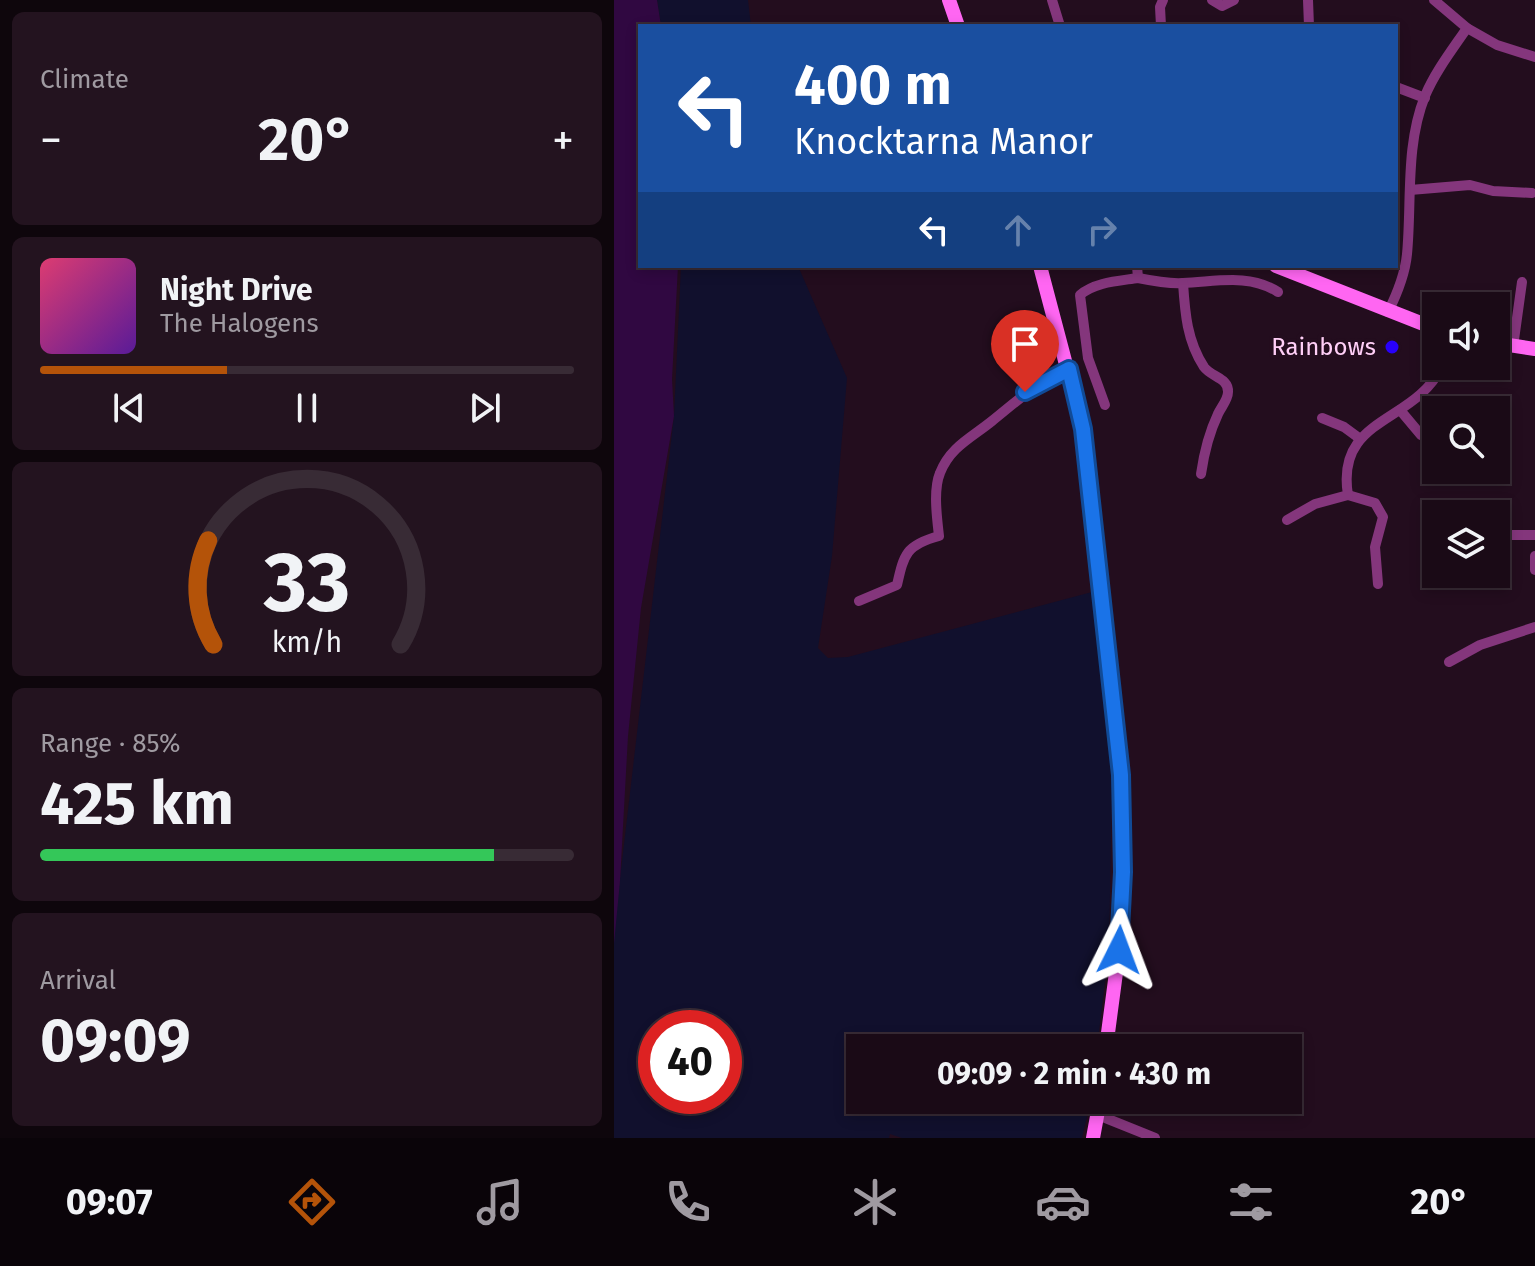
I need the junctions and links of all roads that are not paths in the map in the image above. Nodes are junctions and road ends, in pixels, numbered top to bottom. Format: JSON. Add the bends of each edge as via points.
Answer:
{"nodes":[{"id":1,"x":949,"y":0,"type":"edge"},
{"id":2,"x":1052,"y":0,"type":"edge"},
{"id":3,"x":1163,"y":0,"type":"edge"},
{"id":4,"x":1212,"y":0,"type":"edge"},
{"id":5,"x":1234,"y":0,"type":"edge"},
{"id":6,"x":1308,"y":0,"type":"edge"},
{"id":7,"x":1434,"y":0,"type":"edge"},
{"id":8,"x":957,"y":24,"type":"edge"},
{"id":9,"x":1059,"y":24,"type":"edge"},
{"id":10,"x":1161,"y":24,"type":"edge"},
{"id":11,"x":1309,"y":24,"type":"edge"},
{"id":12,"x":1467,"y":28,"type":"junction"},
{"id":13,"x":1535,"y":57,"type":"edge"},
{"id":14,"x":1398,"y":88,"type":"edge"},
{"id":15,"x":1425,"y":98,"type":"junction"},
{"id":16,"x":1410,"y":190,"type":"junction"},
{"id":17,"x":1532,"y":193,"type":"dead end"},
{"id":18,"x":1045,"y":268,"type":"edge"},
{"id":19,"x":1281,"y":268,"type":"edge"},
{"id":20,"x":1138,"y":272,"type":"edge"},
{"id":21,"x":1522,"y":282,"type":"dead end"},
{"id":22,"x":1183,"y":283,"type":"junction"},
{"id":23,"x":1278,"y":292,"type":"dead end"},
{"id":24,"x":1388,"y":312,"type":"junction"},
{"id":25,"x":1422,"y":324,"type":"edge"},
{"id":26,"x":1510,"y":346,"type":"edge"},
{"id":27,"x":1513,"y":347,"type":"junction"},
{"id":28,"x":1535,"y":349,"type":"edge"},
{"id":29,"x":1069,"y":369,"type":"junction"},
{"id":30,"x":1433,"y":380,"type":"edge"},
{"id":31,"x":1105,"y":405,"type":"dead end"},
{"id":32,"x":1400,"y":410,"type":"junction"},
{"id":33,"x":1322,"y":418,"type":"dead end"},
{"id":34,"x":1422,"y":435,"type":"edge"},
{"id":35,"x":1359,"y":438,"type":"junction"},
{"id":36,"x":1201,"y":474,"type":"dead end"},
{"id":37,"x":1348,"y":495,"type":"junction"},
{"id":38,"x":1287,"y":520,"type":"dead end"},
{"id":39,"x":1510,"y":535,"type":"edge"},
{"id":40,"x":1535,"y":535,"type":"edge"},
{"id":41,"x":1535,"y":556,"type":"edge"},
{"id":42,"x":1535,"y":570,"type":"edge"},
{"id":43,"x":1378,"y":584,"type":"dead end"},
{"id":44,"x":859,"y":601,"type":"dead end"},
{"id":45,"x":1535,"y":627,"type":"edge"},
{"id":46,"x":1449,"y":662,"type":"dead end"},
{"id":47,"x":1108,"y":1034,"type":"edge"},
{"id":48,"x":1098,"y":1114,"type":"edge"},
{"id":49,"x":1112,"y":1114,"type":"edge"},
{"id":50,"x":1093,"y":1138,"type":"edge"},
{"id":51,"x":1155,"y":1138,"type":"edge"}],
"edges":[{"from":1,"to":8,"type":"street"},
{"from":2,"to":9,"type":"street"},
{"from":3,"to":10,"type":"street"},
{"from":4,"to":5,"type":"street","via":[[1222,6]]},
{"from":6,"to":11,"type":"street"},
{"from":7,"to":12,"type":"street"},
{"from":12,"to":13,"type":"street"},
{"from":12,"to":15,"type":"street"},
{"from":14,"to":15,"type":"street"},
{"from":15,"to":16,"type":"street","via":[[1414,139]]},
{"from":16,"to":17,"type":"street","via":[[1470,185]]},
{"from":16,"to":24,"type":"street","via":[[1407,255]]},
{"from":18,"to":29,"type":"street"},
{"from":19,"to":24,"type":"street"},
{"from":20,"to":22,"type":"street"},
{"from":20,"to":31,"type":"street","via":[[1080,295],[1088,358]]},
{"from":21,"to":27,"type":"street"},
{"from":22,"to":23,"type":"street","via":[[1257,282]]},
{"from":22,"to":36,"type":"street","via":[[1192,342],[1204,367],[1228,389]]},
{"from":24,"to":25,"type":"street"},
{"from":26,"to":27,"type":"street"},
{"from":27,"to":28,"type":"street"},
{"from":29,"to":44,"type":"street","via":[[1025,392],[949,455],[938,477],[939,536],[919,541],[904,555],[897,585]]},
{"from":29,"to":47,"type":"street","via":[[1083,429],[1121,775],[1123,872]]},
{"from":30,"to":32,"type":"street"},
{"from":32,"to":34,"type":"street"},
{"from":32,"to":35,"type":"street"},
{"from":33,"to":35,"type":"street"},
{"from":35,"to":37,"type":"street","via":[[1349,454]]},
{"from":37,"to":38,"type":"street","via":[[1315,504]]},
{"from":37,"to":43,"type":"street","via":[[1375,503],[1383,517],[1375,547]]},
{"from":39,"to":40,"type":"street"},
{"from":41,"to":42,"type":"street"},
{"from":45,"to":46,"type":"street","via":[[1480,645]]},
{"from":48,"to":50,"type":"street"},
{"from":49,"to":51,"type":"street"}]}
